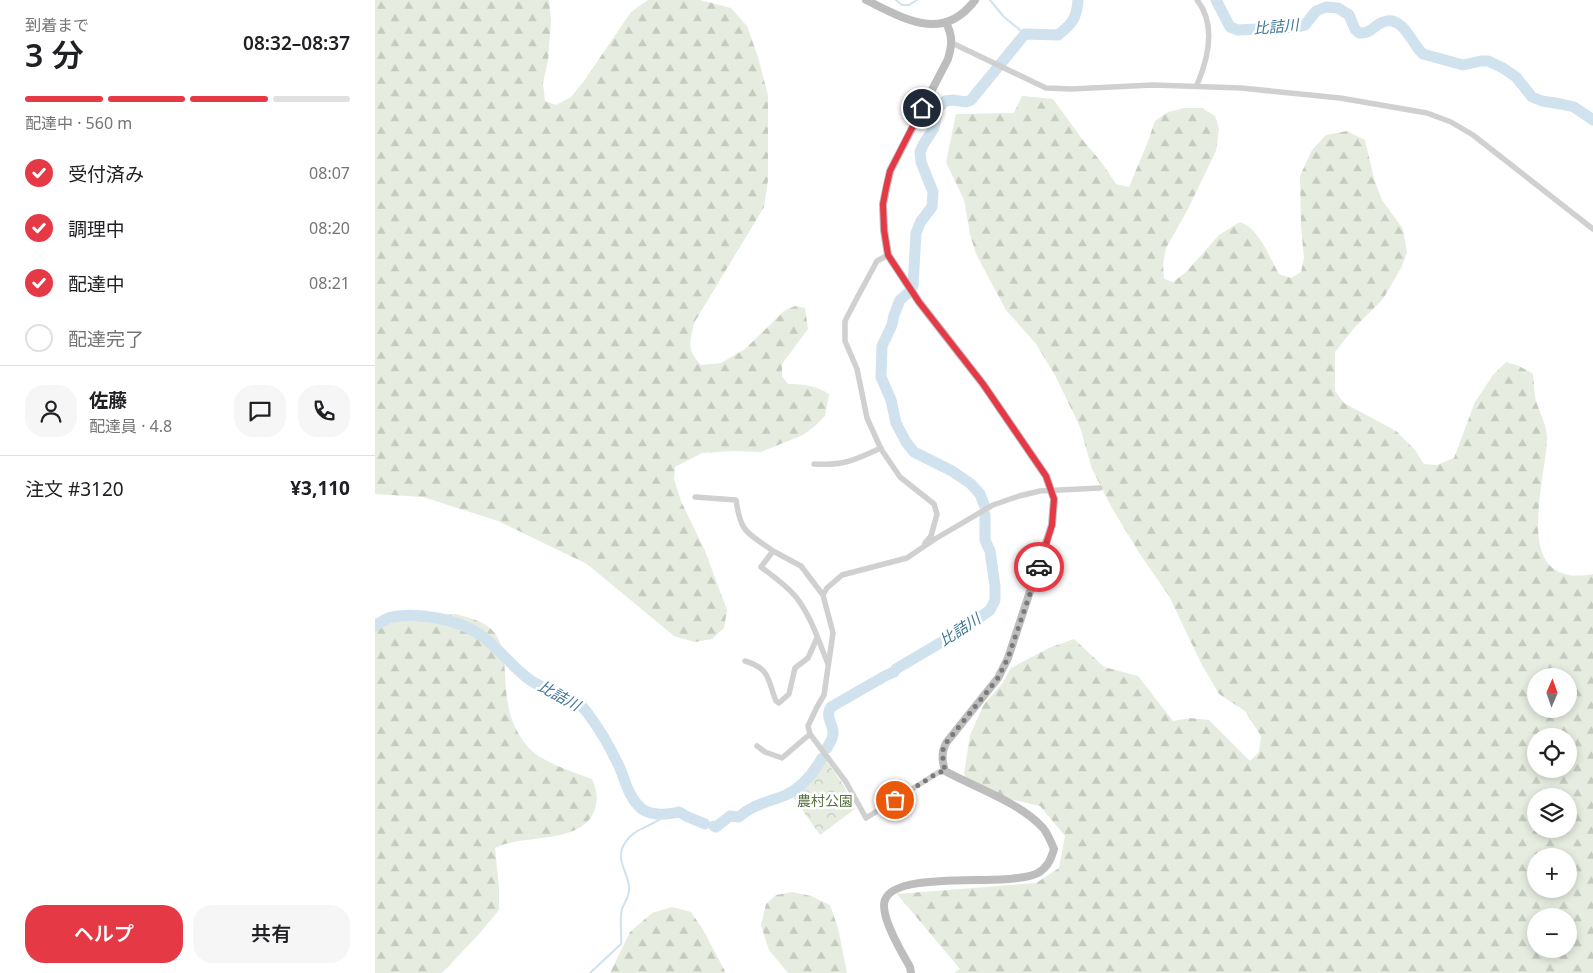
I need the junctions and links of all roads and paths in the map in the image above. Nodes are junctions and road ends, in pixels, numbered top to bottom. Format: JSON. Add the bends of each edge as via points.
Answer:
{"nodes":[{"id":1,"x":867,"y":0,"type":"edge"},
{"id":2,"x":975,"y":0,"type":"edge"},
{"id":3,"x":1197,"y":0,"type":"edge"},
{"id":4,"x":946,"y":23,"type":"junction"},
{"id":5,"x":952,"y":43,"type":"junction"},
{"id":6,"x":1197,"y":86,"type":"junction"},
{"id":7,"x":1593,"y":230,"type":"edge"},
{"id":8,"x":888,"y":255,"type":"junction"},
{"id":9,"x":881,"y":448,"type":"junction"},
{"id":10,"x":814,"y":464,"type":"dead end"},
{"id":11,"x":1100,"y":488,"type":"dead end"},
{"id":12,"x":1051,"y":490,"type":"junction"},
{"id":13,"x":695,"y":497,"type":"dead end"},
{"id":14,"x":922,"y":547,"type":"junction"},
{"id":15,"x":773,"y":551,"type":"junction"},
{"id":16,"x":823,"y":595,"type":"junction"},
{"id":17,"x":817,"y":638,"type":"junction"},
{"id":18,"x":745,"y":661,"type":"dead end"},
{"id":19,"x":828,"y":664,"type":"junction"},
{"id":20,"x":810,"y":734,"type":"junction"},
{"id":21,"x":757,"y":746,"type":"dead end"},
{"id":22,"x":945,"y":772,"type":"junction"},
{"id":23,"x":911,"y":973,"type":"edge"}],
"edges":[{"from":1,"to":4,"type":"street","via":[[919,23]]},
{"from":2,"to":4,"type":"street","via":[[963,14]]},
{"from":3,"to":6,"type":"street","via":[[1203,8],[1209,30],[1209,50]]},
{"from":4,"to":5,"type":"street"},
{"from":5,"to":6,"type":"street","via":[[1046,88]]},
{"from":5,"to":8,"type":"street","via":[[948,59],[890,171],[883,204]]},
{"from":6,"to":7,"type":"street","via":[[1340,98],[1427,113],[1473,135]]},
{"from":8,"to":9,"type":"street","via":[[877,260],[845,321],[844,330],[845,341],[857,369],[867,418]]},
{"from":8,"to":12,"type":"street","via":[[919,302],[993,399],[1046,476]]},
{"from":9,"to":10,"type":"street","via":[[859,459],[835,465]]},
{"from":9,"to":14,"type":"street","via":[[900,477],[934,504],[937,514],[931,536]]},
{"from":11,"to":12,"type":"street"},
{"from":12,"to":14,"type":"street","via":[[993,505]]},
{"from":12,"to":22,"type":"street","via":[[1054,499],[1052,525],[1008,658],[998,678],[946,743],[942,752]]},
{"from":13,"to":15,"type":"street","via":[[737,500],[740,521],[745,530]]},
{"from":14,"to":16,"type":"street","via":[[907,558],[842,575]]},
{"from":15,"to":16,"type":"street","via":[[801,566]]},
{"from":15,"to":17,"type":"street","via":[[761,566],[797,598]]},
{"from":16,"to":19,"type":"street","via":[[833,633]]},
{"from":17,"to":18,"type":"street","via":[[808,658],[795,668],[789,694],[779,703],[760,665]]},
{"from":17,"to":19,"type":"street"},
{"from":19,"to":20,"type":"street","via":[[824,695],[808,726]]},
{"from":20,"to":21,"type":"street","via":[[783,758]]},
{"from":20,"to":22,"type":"street","via":[[846,782],[866,818],[939,772]]},
{"from":22,"to":23,"type":"street","via":[[1030,816],[1048,834],[1055,849],[1049,864],[1026,877],[908,885],[890,893],[884,904],[891,933]]}]}
